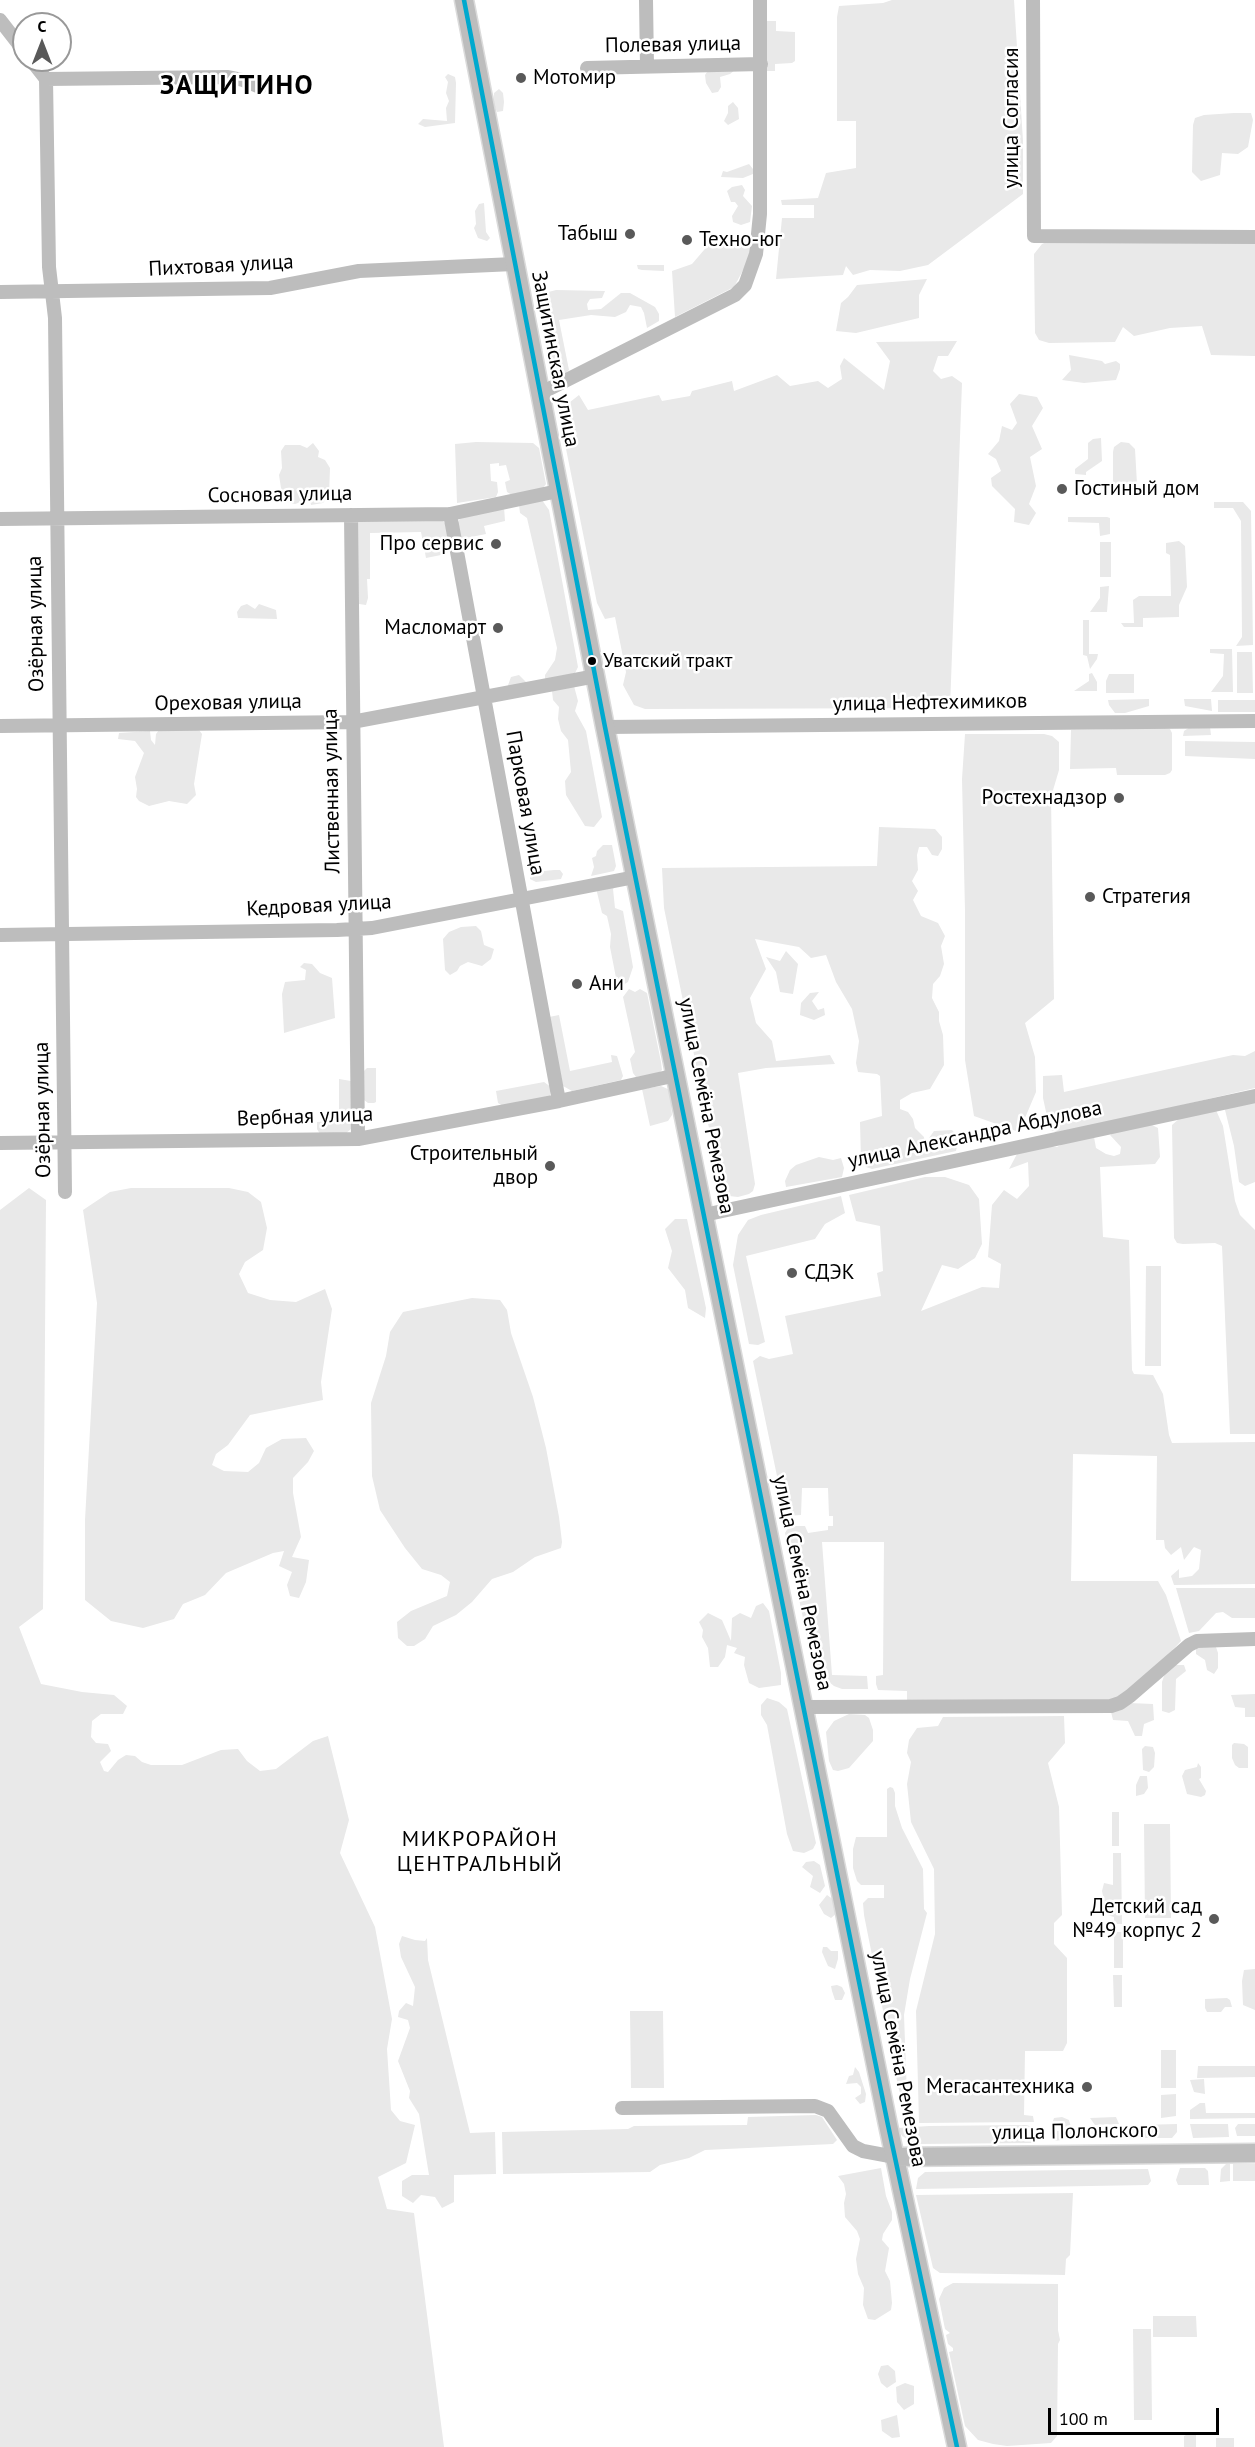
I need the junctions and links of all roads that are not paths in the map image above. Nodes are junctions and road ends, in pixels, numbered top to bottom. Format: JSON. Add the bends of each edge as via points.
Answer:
{"nodes":[{"id":1,"x":464,"y":0,"type":"edge"},
{"id":2,"x":646,"y":0,"type":"edge"},
{"id":3,"x":760,"y":0,"type":"edge"},
{"id":4,"x":1033,"y":0,"type":"edge"},
{"id":5,"x":0,"y":20,"type":"edge"},
{"id":6,"x":12,"y":36,"type":"edge"},
{"id":7,"x":761,"y":64,"type":"junction"},
{"id":8,"x":647,"y":66,"type":"junction"},
{"id":9,"x":587,"y":68,"type":"dead end"},
{"id":10,"x":41,"y":72,"type":"edge"},
{"id":11,"x":46,"y":78,"type":"junction"},
{"id":12,"x":260,"y":87,"type":"dead end"},
{"id":13,"x":1255,"y":237,"type":"edge"},
{"id":14,"x":514,"y":264,"type":"junction"},
{"id":15,"x":0,"y":292,"type":"edge"},
{"id":16,"x":53,"y":292,"type":"junction"},
{"id":17,"x":539,"y":394,"type":"junction"},
{"id":18,"x":558,"y":491,"type":"junction"},
{"id":19,"x":450,"y":514,"type":"junction"},
{"id":20,"x":351,"y":515,"type":"junction"},
{"id":21,"x":0,"y":519,"type":"edge"},
{"id":22,"x":56,"y":519,"type":"junction"},
{"id":23,"x":596,"y":676,"type":"junction"},
{"id":24,"x":485,"y":698,"type":"junction"},
{"id":25,"x":352,"y":722,"type":"junction"},
{"id":26,"x":1255,"y":722,"type":"edge"},
{"id":27,"x":0,"y":726,"type":"edge"},
{"id":28,"x":58,"y":726,"type":"junction"},
{"id":29,"x":605,"y":727,"type":"junction"},
{"id":30,"x":635,"y":877,"type":"junction"},
{"id":31,"x":522,"y":899,"type":"junction"},
{"id":32,"x":355,"y":929,"type":"junction"},
{"id":33,"x":61,"y":934,"type":"junction"},
{"id":34,"x":0,"y":935,"type":"edge"},
{"id":35,"x":677,"y":1076,"type":"junction"},
{"id":36,"x":1255,"y":1096,"type":"edge"},
{"id":37,"x":559,"y":1101,"type":"junction"},
{"id":38,"x":358,"y":1138,"type":"junction"},
{"id":39,"x":64,"y":1142,"type":"junction"},
{"id":40,"x":0,"y":1143,"type":"edge"},
{"id":41,"x":64,"y":1192,"type":"dead end"},
{"id":42,"x":704,"y":1215,"type":"junction"},
{"id":43,"x":1255,"y":1639,"type":"edge"},
{"id":44,"x":805,"y":1707,"type":"junction"},
{"id":45,"x":622,"y":2108,"type":"dead end"},
{"id":46,"x":888,"y":2125,"type":"junction"},
{"id":47,"x":1255,"y":2153,"type":"edge"},
{"id":48,"x":895,"y":2157,"type":"junction"},
{"id":49,"x":929,"y":2157,"type":"junction"},
{"id":50,"x":905,"y":2204,"type":"junction"},
{"id":51,"x":957,"y":2447,"type":"edge"}],
"edges":[{"from":1,"to":14,"type":"main road","name":"Защитинская улица"},
{"from":2,"to":8,"type":"street"},
{"from":3,"to":7,"type":"street"},
{"from":4,"to":13,"type":"street","name":"улица Согласия","via":[[1034,236]]},
{"from":5,"to":6,"type":"street"},
{"from":7,"to":8,"type":"street","name":"Полевая улица"},
{"from":7,"to":17,"type":"street","via":[[760,214],[756,254],[745,285],[735,295]]},
{"from":8,"to":9,"type":"street","name":"Полевая улица"},
{"from":10,"to":11,"type":"street"},
{"from":11,"to":12,"type":"street","via":[[228,77]]},
{"from":11,"to":16,"type":"street","name":"Озёрная улица","via":[[49,267]]},
{"from":14,"to":16,"type":"street","name":"Пихтовая улица","via":[[359,271],[270,288]]},
{"from":14,"to":17,"type":"main road","name":"Защитинская улица"},
{"from":15,"to":16,"type":"street","name":"Пихтовая улица"},
{"from":16,"to":22,"type":"street","name":"Озёрная улица"},
{"from":17,"to":18,"type":"main road","name":"Защитинская улица"},
{"from":18,"to":19,"type":"street","name":"Сосновая улица"},
{"from":18,"to":23,"type":"main road","name":"Защитинская улица"},
{"from":19,"to":20,"type":"street","name":"Сосновая улица"},
{"from":19,"to":24,"type":"street","name":"Парковая улица"},
{"from":20,"to":22,"type":"street","name":"Сосновая улица"},
{"from":20,"to":25,"type":"street","name":"Лиственная улица"},
{"from":21,"to":22,"type":"street","name":"Сосновая улица"},
{"from":22,"to":28,"type":"street","name":"Озёрная улица"},
{"from":23,"to":24,"type":"street","name":"Ореховая улица"},
{"from":23,"to":29,"type":"main road","name":"Защитинская улица"},
{"from":24,"to":25,"type":"street","name":"Ореховая улица"},
{"from":24,"to":31,"type":"street","name":"Парковая улица"},
{"from":25,"to":28,"type":"street","name":"Ореховая улица"},
{"from":25,"to":32,"type":"street","name":"Лиственная улица"},
{"from":26,"to":29,"type":"street","name":"улица Нефтехимиков"},
{"from":27,"to":28,"type":"street","name":"Ореховая улица"},
{"from":28,"to":33,"type":"street","name":"Озёрная улица"},
{"from":29,"to":30,"type":"main road","name":"улица Семёна Ремезова"},
{"from":30,"to":31,"type":"street","name":"Кедровая улица"},
{"from":30,"to":35,"type":"main road","name":"улица Семёна Ремезова"},
{"from":31,"to":32,"type":"street","name":"Кедровая улица"},
{"from":31,"to":37,"type":"street","name":"Парковая улица"},
{"from":32,"to":33,"type":"street","name":"Кедровая улица"},
{"from":32,"to":38,"type":"street","name":"Лиственная улица"},
{"from":33,"to":34,"type":"street","name":"Кедровая улица"},
{"from":33,"to":39,"type":"street","name":"Озёрная улица"},
{"from":35,"to":37,"type":"street","name":"Вербная улица"},
{"from":35,"to":42,"type":"main road","name":"улица Семёна Ремезова"},
{"from":36,"to":42,"type":"street","name":"улица Александра Абдулова"},
{"from":37,"to":38,"type":"street","name":"Вербная улица"},
{"from":38,"to":39,"type":"street","name":"Вербная улица"},
{"from":39,"to":40,"type":"street","name":"Вербная улица"},
{"from":39,"to":41,"type":"street","name":"Озёрная улица"},
{"from":42,"to":44,"type":"main road","name":"улица Семёна Ремезова"},
{"from":43,"to":44,"type":"street","via":[[1197,1641],[1130,1696],[1111,1706]]},
{"from":44,"to":46,"type":"main road","name":"улица Семёна Ремезова"},
{"from":45,"to":48,"type":"street","via":[[815,2106],[828,2111],[853,2146]]},
{"from":46,"to":48,"type":"main road","name":"улица Семёна Ремезова"},
{"from":46,"to":49,"type":"main road","via":[[907,2150]]},
{"from":47,"to":49,"type":"main road","name":"улица Полонского"},
{"from":48,"to":49,"type":"main road","name":"улица Полонского"},
{"from":48,"to":50,"type":"main road","name":"улица Семёна Ремезова"},
{"from":49,"to":50,"type":"main road","via":[[909,2173]]},
{"from":50,"to":51,"type":"main road","name":"улица Семёна Ремезова"}]}
